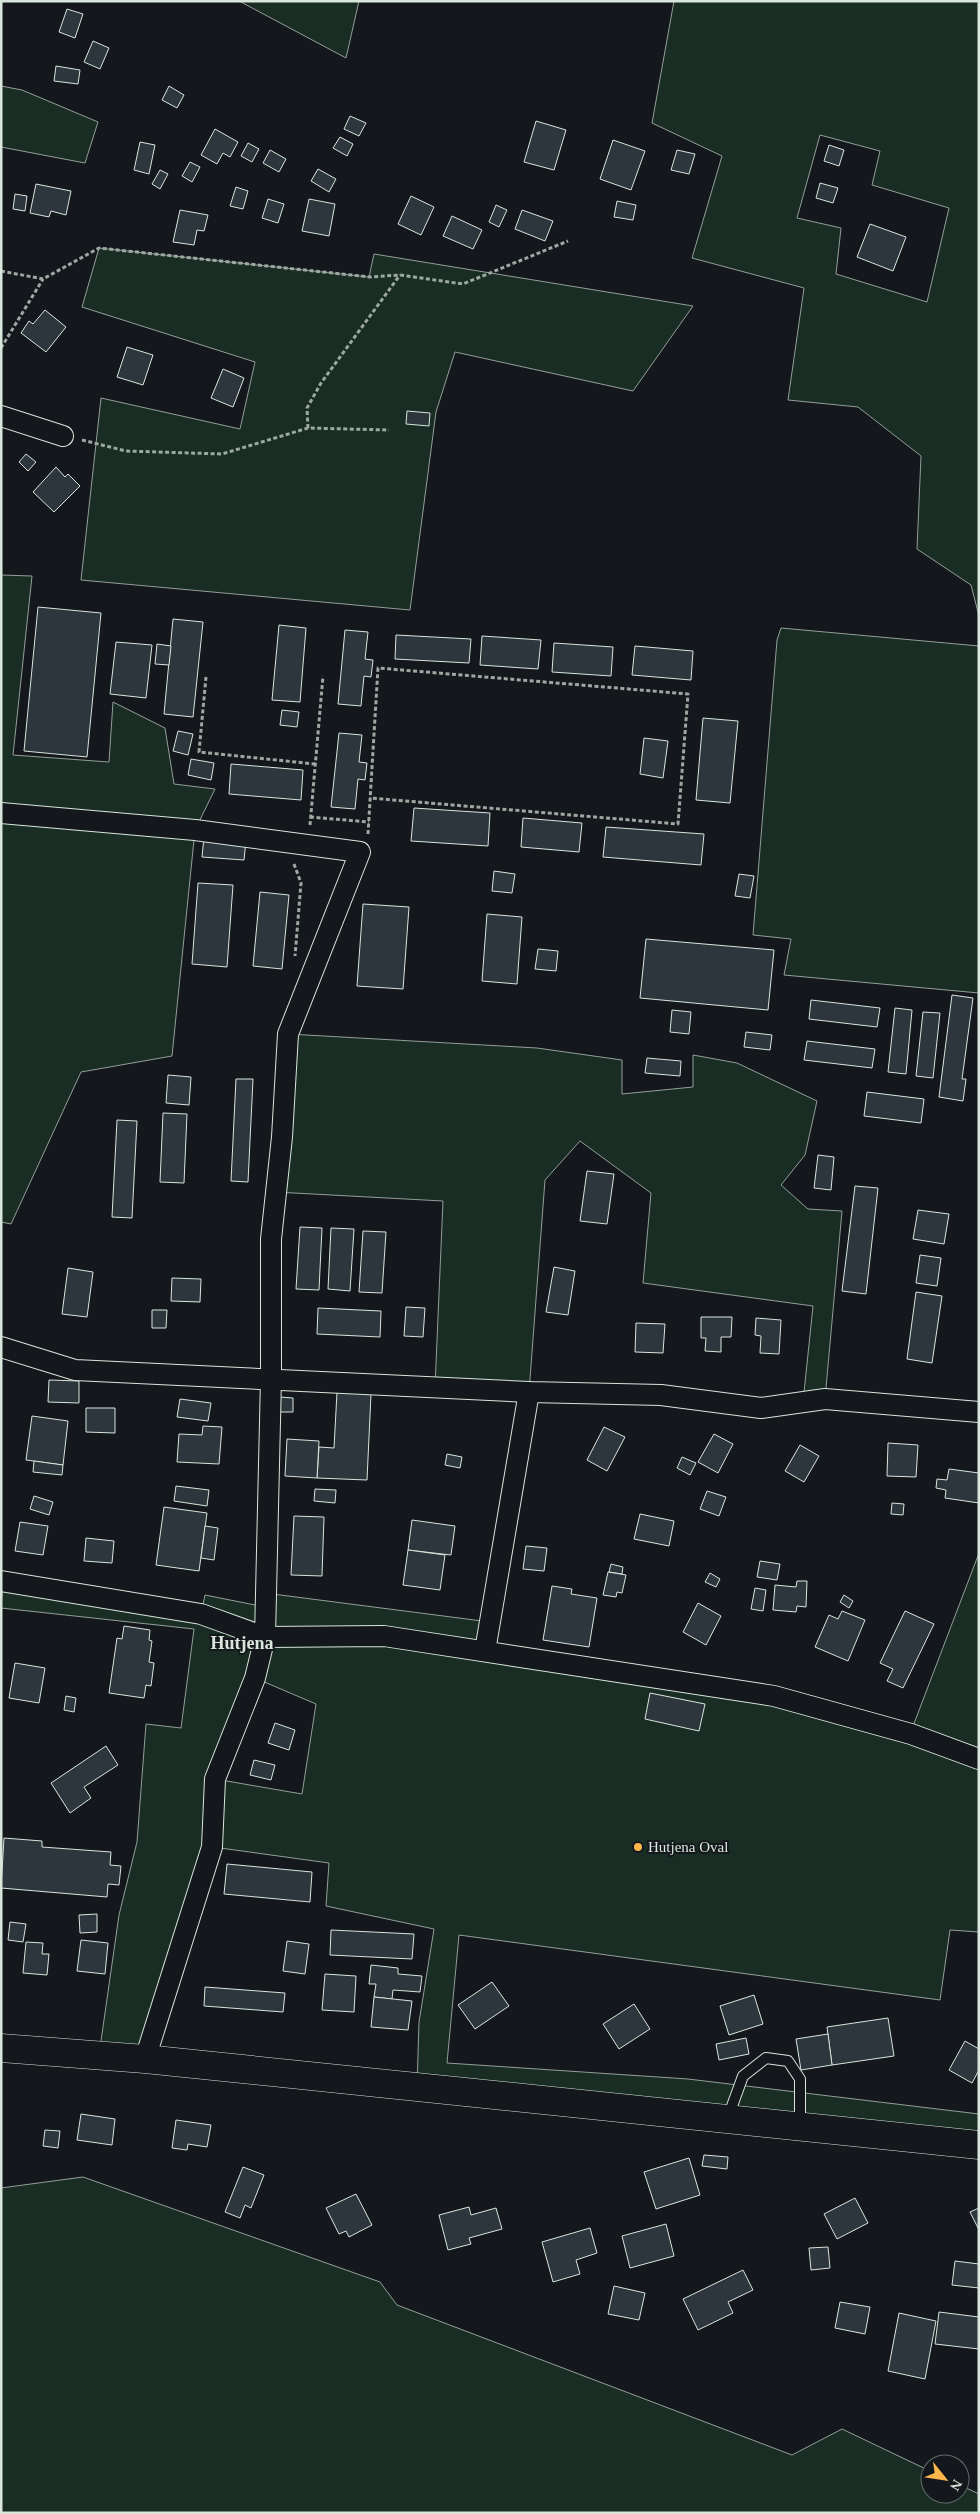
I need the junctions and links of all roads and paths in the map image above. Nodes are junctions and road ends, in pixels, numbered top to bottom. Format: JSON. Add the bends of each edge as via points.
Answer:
{"nodes":[{"id":1,"x":568,"y":241,"type":"dead end"},
{"id":2,"x":1,"y":271,"type":"edge"},
{"id":3,"x":400,"y":275,"type":"junction"},
{"id":4,"x":43,"y":279,"type":"junction"},
{"id":5,"x":1,"y":348,"type":"edge"},
{"id":6,"x":1,"y":416,"type":"edge"},
{"id":7,"x":308,"y":428,"type":"junction"},
{"id":8,"x":389,"y":430,"type":"dead end"},
{"id":9,"x":63,"y":436,"type":"joint"},
{"id":10,"x":323,"y":676,"type":"dead end"},
{"id":11,"x":206,"y":677,"type":"dead end"},
{"id":12,"x":315,"y":764,"type":"junction"},
{"id":13,"x":370,"y":798,"type":"junction"},
{"id":14,"x":1,"y":813,"type":"edge"},
{"id":15,"x":310,"y":817,"type":"junction"},
{"id":16,"x":369,"y":822,"type":"junction"},
{"id":17,"x":271,"y":840,"type":"junction"},
{"id":18,"x":308,"y":845,"type":"junction"},
{"id":19,"x":360,"y":852,"type":"junction"},
{"id":20,"x":295,"y":958,"type":"dead end"},
{"id":21,"x":1,"y":1347,"type":"edge"},
{"id":22,"x":271,"y":1378,"type":"junction"},
{"id":23,"x":529,"y":1392,"type":"junction"},
{"id":24,"x":979,"y":1412,"type":"edge"},
{"id":25,"x":1,"y":1581,"type":"edge"},
{"id":26,"x":265,"y":1637,"type":"junction"},
{"id":27,"x":485,"y":1651,"type":"junction"},
{"id":28,"x":979,"y":1759,"type":"edge"},
{"id":29,"x":1,"y":2048,"type":"edge"},
{"id":30,"x":144,"y":2059,"type":"junction"},
{"id":31,"x":728,"y":2119,"type":"junction"},
{"id":32,"x":800,"y":2127,"type":"junction"},
{"id":33,"x":979,"y":2145,"type":"edge"}],
"edges":[{"from":1,"to":3,"type":"path","via":[[463,284]]},
{"from":2,"to":4,"type":"path"},
{"from":3,"to":4,"type":"path","via":[[370,277],[98,248]]},
{"from":3,"to":7,"type":"path","via":[[320,383],[308,408]]},
{"from":4,"to":5,"type":"path"},
{"from":6,"to":9,"type":"street"},
{"from":7,"to":8,"type":"path"},
{"from":7,"to":9,"type":"path","via":[[222,454],[126,451]]},
{"from":10,"to":12,"type":"path"},
{"from":11,"to":12,"type":"path","via":[[199,752]]},
{"from":12,"to":15,"type":"path"},
{"from":13,"to":13,"type":"path","via":[[678,824],[688,694],[378,668]]},
{"from":13,"to":16,"type":"path"},
{"from":14,"to":17,"type":"street"},
{"from":15,"to":16,"type":"path"},
{"from":15,"to":18,"type":"path"},
{"from":16,"to":19,"type":"path","via":[[368,836]]},
{"from":17,"to":18,"type":"street"},
{"from":17,"to":20,"type":"path","via":[[291,857],[302,883]]},
{"from":18,"to":19,"type":"street"},
{"from":19,"to":22,"type":"street","via":[[288,1034],[282,1137],[271,1239]]},
{"from":21,"to":22,"type":"street","via":[[75,1370]]},
{"from":22,"to":23,"type":"street"},
{"from":22,"to":26,"type":"street"},
{"from":23,"to":24,"type":"street","via":[[661,1395],[761,1408],[824,1400]]},
{"from":23,"to":27,"type":"street"},
{"from":25,"to":26,"type":"street","via":[[201,1614]]},
{"from":26,"to":27,"type":"street","via":[[384,1636]]},
{"from":26,"to":30,"type":"street","via":[[255,1678],[215,1779],[212,1847]]},
{"from":27,"to":28,"type":"street","via":[[774,1696],[911,1734]]},
{"from":29,"to":30,"type":"main road"},
{"from":30,"to":31,"type":"main road"},
{"from":31,"to":32,"type":"main road"},
{"from":31,"to":32,"type":"lane","via":[[743,2076],[766,2058],[788,2061],[800,2079]]},
{"from":32,"to":33,"type":"main road"}]}
